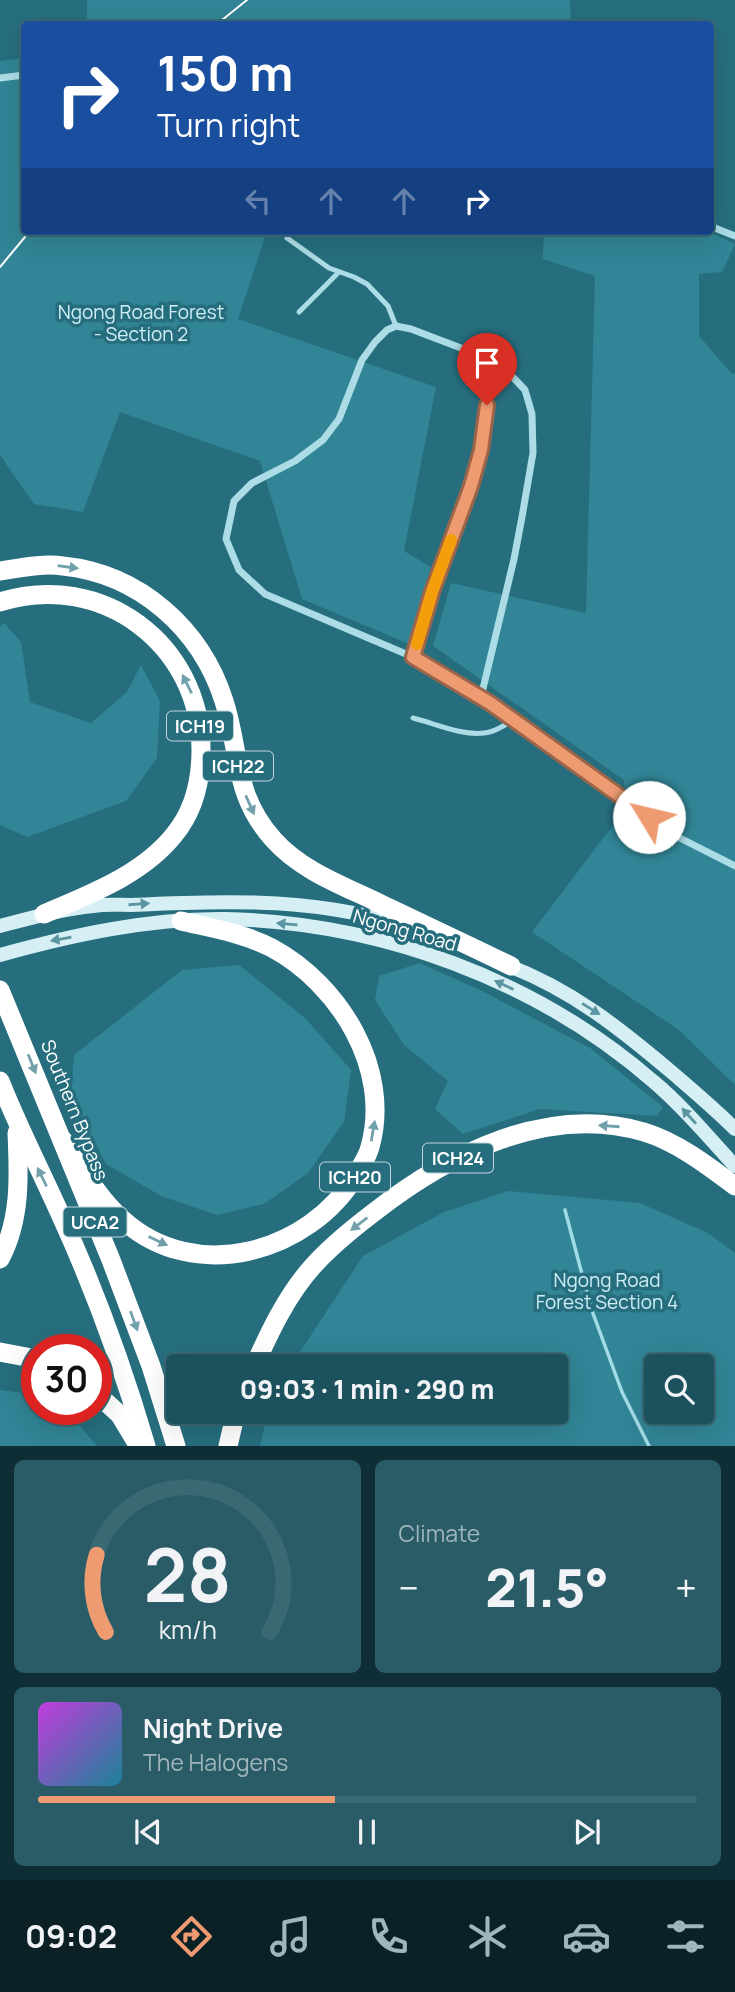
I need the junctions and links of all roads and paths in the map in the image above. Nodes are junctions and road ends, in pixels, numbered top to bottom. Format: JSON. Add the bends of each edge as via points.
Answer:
{"nodes":[{"id":1,"x":21,"y":75,"type":"edge"},
{"id":2,"x":0,"y":78,"type":"edge"},
{"id":3,"x":714,"y":228,"type":"edge"},
{"id":4,"x":735,"y":236,"type":"edge"},
{"id":5,"x":287,"y":238,"type":"dead end"},
{"id":6,"x":339,"y":272,"type":"junction"},
{"id":7,"x":299,"y":312,"type":"dead end"},
{"id":8,"x":396,"y":326,"type":"junction"},
{"id":9,"x":490,"y":382,"type":"dead end"},
{"id":10,"x":0,"y":571,"type":"edge"},
{"id":11,"x":0,"y":602,"type":"edge"},
{"id":12,"x":413,"y":657,"type":"junction"},
{"id":13,"x":481,"y":697,"type":"junction"},
{"id":14,"x":413,"y":718,"type":"dead end"},
{"id":15,"x":514,"y":719,"type":"junction"},
{"id":16,"x":735,"y":866,"type":"edge"},
{"id":17,"x":44,"y":914,"type":"junction"},
{"id":18,"x":181,"y":921,"type":"junction"},
{"id":19,"x":0,"y":926,"type":"edge"},
{"id":20,"x":0,"y":955,"type":"edge"},
{"id":21,"x":511,"y":966,"type":"junction"},
{"id":22,"x":3,"y":995,"type":"edge"},
{"id":23,"x":0,"y":1081,"type":"edge"},
{"id":24,"x":16,"y":1124,"type":"junction"},
{"id":25,"x":735,"y":1129,"type":"edge"},
{"id":26,"x":63,"y":1140,"type":"junction"},
{"id":27,"x":735,"y":1166,"type":"edge"},
{"id":28,"x":735,"y":1186,"type":"edge"},
{"id":29,"x":0,"y":1259,"type":"edge"},
{"id":30,"x":0,"y":1352,"type":"edge"},
{"id":31,"x":261,"y":1354,"type":"edge"},
{"id":32,"x":21,"y":1356,"type":"edge"},
{"id":33,"x":112,"y":1408,"type":"edge"},
{"id":34,"x":233,"y":1424,"type":"edge"},
{"id":35,"x":139,"y":1446,"type":"edge"},
{"id":36,"x":146,"y":1446,"type":"edge"},
{"id":37,"x":176,"y":1446,"type":"edge"},
{"id":38,"x":228,"y":1446,"type":"edge"}],
"edges":[{"from":1,"to":2,"type":"street"},
{"from":3,"to":4,"type":"street"},
{"from":5,"to":6,"type":"lane"},
{"from":6,"to":7,"type":"lane"},
{"from":6,"to":8,"type":"lane","via":[[378,294]]},
{"from":8,"to":12,"type":"street","via":[[381,336],[362,360],[339,419],[323,440],[252,483],[234,501],[226,539],[239,570],[265,594]]},
{"from":8,"to":13,"type":"street","via":[[482,356],[507,371],[525,390],[532,414],[533,453],[518,538]]},
{"from":9,"to":12,"type":"lane","via":[[471,486]]},
{"from":10,"to":21,"type":"highway","number":"ICH22","one_way":true,"via":[[62,565],[92,571],[142,593],[172,616],[206,659],[224,701],[241,784],[256,817],[274,840],[293,858],[324,876]]},
{"from":17,"to":11,"type":"highway","number":"ICH19","one_way":true,"via":[[124,876],[174,835],[197,791],[201,736],[190,688],[178,667],[163,645],[133,619],[93,600],[68,595],[44,593]]},
{"from":12,"to":13,"type":"street"},
{"from":13,"to":15,"type":"street"},
{"from":14,"to":15,"type":"lane","via":[[471,733],[495,730]]},
{"from":15,"to":16,"type":"street","via":[[670,832]]},
{"from":17,"to":19,"type":"main road","name":"Ngong Road"},
{"from":17,"to":21,"type":"main road","name":"Ngong Road","one_way":true,"via":[[175,901],[268,902],[380,918]]},
{"from":18,"to":20,"type":"main road","name":"Ngong Road","one_way":true,"via":[[53,940]]},
{"from":26,"to":18,"type":"highway","number":"ICH20","one_way":true,"via":[[124,1221],[145,1236],[195,1254],[236,1255],[284,1239],[336,1202],[363,1164],[375,1118],[363,1046],[351,1024],[308,972],[290,959],[250,938]]},
{"from":27,"to":18,"type":"main road","name":"Ngong Road","one_way":true,"via":[[683,1109],[623,1057],[548,1008],[469,969],[386,941],[316,926],[224,919]]},
{"from":21,"to":25,"type":"main road","name":"Ngong Road","one_way":true,"via":[[620,1028]]},
{"from":22,"to":26,"type":"highway","name":"Southern Bypass","number":"UCA2","one_way":true},
{"from":23,"to":24,"type":"highway","number":"UCA2"},
{"from":24,"to":29,"type":"highway","via":[[18,1196],[14,1223]]},
{"from":36,"to":24,"type":"highway","number":"UCA2","one_way":true,"via":[[62,1217]]},
{"from":26,"to":37,"type":"highway","name":"Southern Bypass","number":"UCA2","one_way":true,"via":[[132,1314]]},
{"from":28,"to":31,"type":"highway","number":"ICH24","one_way":true,"via":[[681,1149],[645,1132],[613,1125],[532,1130],[486,1144],[440,1166],[341,1237],[290,1297]]},
{"from":30,"to":32,"type":"highway"},
{"from":33,"to":35,"type":"highway"},
{"from":34,"to":38,"type":"highway"}]}
